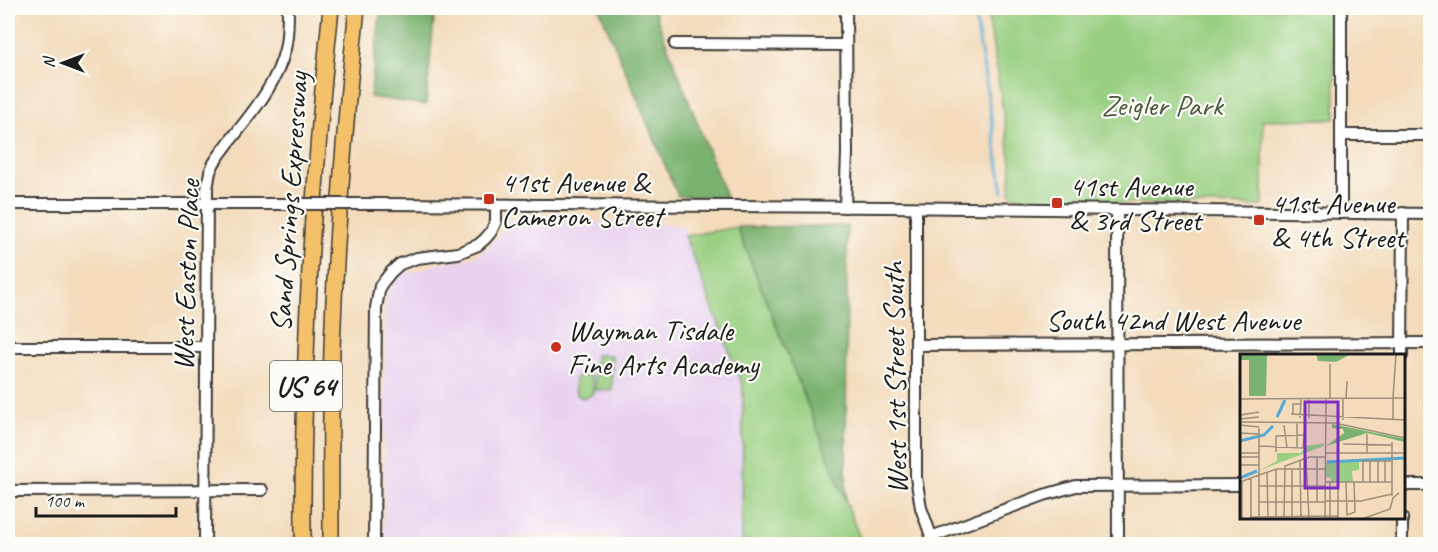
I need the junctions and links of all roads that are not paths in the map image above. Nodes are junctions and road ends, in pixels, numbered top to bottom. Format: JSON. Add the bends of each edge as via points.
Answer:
{"nodes":[{"id":1,"x":288,"y":8,"type":"edge"},
{"id":2,"x":331,"y":8,"type":"edge"},
{"id":3,"x":357,"y":8,"type":"edge"},
{"id":4,"x":846,"y":8,"type":"edge"},
{"id":5,"x":1341,"y":8,"type":"edge"},
{"id":6,"x":675,"y":44,"type":"dead end"},
{"id":7,"x":845,"y":45,"type":"junction"},
{"id":8,"x":1341,"y":135,"type":"junction"},
{"id":9,"x":1431,"y":135,"type":"edge"},
{"id":10,"x":8,"y":204,"type":"edge"},
{"id":11,"x":206,"y":204,"type":"junction"},
{"id":12,"x":496,"y":204,"type":"junction"},
{"id":13,"x":845,"y":207,"type":"junction"},
{"id":14,"x":916,"y":208,"type":"junction"},
{"id":15,"x":1118,"y":210,"type":"junction"},
{"id":16,"x":1341,"y":213,"type":"junction"},
{"id":17,"x":1403,"y":213,"type":"junction"},
{"id":18,"x":1431,"y":214,"type":"edge"},
{"id":19,"x":1402,"y":343,"type":"junction"},
{"id":20,"x":1431,"y":343,"type":"edge"},
{"id":21,"x":916,"y":345,"type":"junction"},
{"id":22,"x":1118,"y":345,"type":"junction"},
{"id":23,"x":8,"y":347,"type":"edge"},
{"id":24,"x":206,"y":347,"type":"junction"},
{"id":25,"x":1402,"y":354,"type":"edge"},
{"id":26,"x":1118,"y":485,"type":"junction"},
{"id":27,"x":1240,"y":485,"type":"edge"},
{"id":28,"x":1405,"y":485,"type":"edge"},
{"id":29,"x":1431,"y":485,"type":"edge"},
{"id":30,"x":8,"y":490,"type":"edge"},
{"id":31,"x":262,"y":490,"type":"dead end"},
{"id":32,"x":206,"y":491,"type":"junction"},
{"id":33,"x":1402,"y":519,"type":"edge"},
{"id":34,"x":933,"y":541,"type":"edge"},
{"id":35,"x":206,"y":544,"type":"edge"},
{"id":36,"x":303,"y":544,"type":"edge"},
{"id":37,"x":331,"y":544,"type":"edge"},
{"id":38,"x":374,"y":544,"type":"edge"},
{"id":39,"x":1118,"y":544,"type":"edge"},
{"id":40,"x":1402,"y":544,"type":"edge"}],
"edges":[{"from":1,"to":11,"type":"street","name":"West Easton Place","via":[[285,49],[273,80],[214,163]]},
{"from":2,"to":36,"type":"highway","name":"Sand Springs Expressway","number":"US 64","via":[[310,273]]},
{"from":3,"to":37,"type":"highway","name":"Sand Springs Expressway","number":"US 64","via":[[335,291]]},
{"from":4,"to":7,"type":"street"},
{"from":5,"to":8,"type":"street"},
{"from":6,"to":7,"type":"street"},
{"from":7,"to":13,"type":"street"},
{"from":8,"to":9,"type":"street"},
{"from":8,"to":16,"type":"street"},
{"from":10,"to":11,"type":"street"},
{"from":11,"to":12,"type":"street","bridge":true},
{"from":11,"to":24,"type":"street","name":"West Easton Place"},
{"from":12,"to":13,"type":"street"},
{"from":12,"to":38,"type":"street","via":[[496,221],[478,245],[459,253],[407,261],[380,286],[376,308]]},
{"from":13,"to":14,"type":"street"},
{"from":14,"to":15,"type":"street"},
{"from":14,"to":21,"type":"street","name":"West 1st Street South"},
{"from":15,"to":16,"type":"street"},
{"from":15,"to":22,"type":"street"},
{"from":16,"to":17,"type":"street"},
{"from":17,"to":18,"type":"street"},
{"from":17,"to":19,"type":"street"},
{"from":19,"to":20,"type":"street","name":"South 42nd West Avenue"},
{"from":19,"to":22,"type":"street","name":"South 42nd West Avenue"},
{"from":19,"to":25,"type":"street"},
{"from":21,"to":22,"type":"street","name":"South 42nd West Avenue"},
{"from":21,"to":34,"type":"street","name":"West 1st Street South","via":[[916,477]]},
{"from":22,"to":26,"type":"street"},
{"from":23,"to":24,"type":"street"},
{"from":24,"to":32,"type":"street","name":"West Easton Place"},
{"from":26,"to":27,"type":"street"},
{"from":26,"to":34,"type":"street","via":[[1061,490]]},
{"from":26,"to":39,"type":"street"},
{"from":28,"to":29,"type":"street"},
{"from":30,"to":32,"type":"street"},
{"from":31,"to":32,"type":"street"},
{"from":32,"to":35,"type":"street","name":"West Easton Place"},
{"from":33,"to":40,"type":"street"}]}
